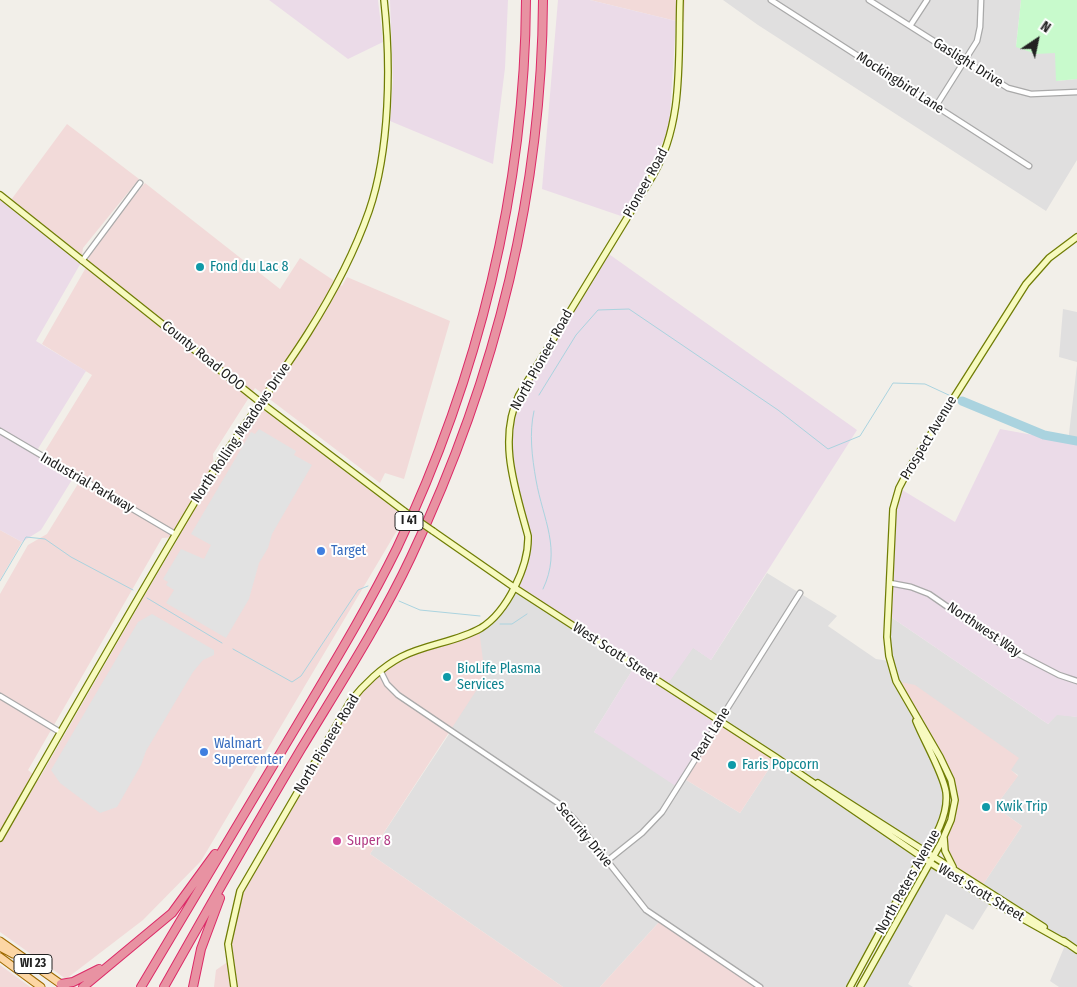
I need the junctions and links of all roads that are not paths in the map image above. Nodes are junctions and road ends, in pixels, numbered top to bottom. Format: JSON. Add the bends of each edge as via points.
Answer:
{"nodes":[{"id":1,"x":384,"y":0,"type":"edge"},
{"id":2,"x":526,"y":0,"type":"edge"},
{"id":3,"x":543,"y":0,"type":"edge"},
{"id":4,"x":680,"y":0,"type":"edge"},
{"id":5,"x":771,"y":0,"type":"edge"},
{"id":6,"x":869,"y":0,"type":"edge"},
{"id":7,"x":927,"y":0,"type":"edge"},
{"id":8,"x":980,"y":0,"type":"edge"},
{"id":9,"x":910,"y":26,"type":"junction"},
{"id":10,"x":964,"y":61,"type":"junction"},
{"id":11,"x":1077,"y":92,"type":"edge"},
{"id":12,"x":936,"y":106,"type":"junction"},
{"id":13,"x":1029,"y":166,"type":"dead end"},
{"id":14,"x":140,"y":184,"type":"dead end"},
{"id":15,"x":0,"y":196,"type":"edge"},
{"id":16,"x":1077,"y":237,"type":"edge"},
{"id":17,"x":82,"y":261,"type":"junction"},
{"id":18,"x":595,"y":270,"type":"joint"},
{"id":19,"x":260,"y":402,"type":"junction"},
{"id":20,"x":0,"y":432,"type":"edge"},
{"id":21,"x":433,"y":532,"type":"joint"},
{"id":22,"x":175,"y":534,"type":"junction"},
{"id":23,"x":890,"y":583,"type":"junction"},
{"id":24,"x":515,"y":588,"type":"junction"},
{"id":25,"x":800,"y":593,"type":"dead end"},
{"id":26,"x":381,"y":672,"type":"junction"},
{"id":27,"x":1077,"y":681,"type":"edge"},
{"id":28,"x":0,"y":696,"type":"edge"},
{"id":29,"x":910,"y":705,"type":"junction"},
{"id":30,"x":720,"y":720,"type":"junction"},
{"id":31,"x":60,"y":732,"type":"junction"},
{"id":32,"x":798,"y":772,"type":"junction"},
{"id":33,"x":243,"y":816,"type":"junction"},
{"id":34,"x":944,"y":836,"type":"junction"},
{"id":35,"x":0,"y":838,"type":"edge"},
{"id":36,"x":243,"y":846,"type":"junction"},
{"id":37,"x":925,"y":851,"type":"junction"},
{"id":38,"x":933,"y":856,"type":"junction"},
{"id":39,"x":921,"y":857,"type":"junction"},
{"id":40,"x":607,"y":861,"type":"junction"},
{"id":41,"x":928,"y":862,"type":"junction"},
{"id":42,"x":954,"y":869,"type":"junction"},
{"id":43,"x":0,"y":943,"type":"edge"},
{"id":44,"x":1066,"y":943,"type":"junction"},
{"id":45,"x":1077,"y":950,"type":"edge"},
{"id":46,"x":0,"y":957,"type":"edge"},
{"id":47,"x":107,"y":965,"type":"junction"},
{"id":48,"x":63,"y":986,"type":"edge"},
{"id":49,"x":41,"y":987,"type":"edge"},
{"id":50,"x":83,"y":987,"type":"edge"},
{"id":51,"x":140,"y":987,"type":"edge"},
{"id":52,"x":164,"y":987,"type":"edge"},
{"id":53,"x":193,"y":987,"type":"edge"},
{"id":54,"x":234,"y":987,"type":"edge"},
{"id":55,"x":760,"y":987,"type":"edge"},
{"id":56,"x":850,"y":987,"type":"edge"},
{"id":57,"x":860,"y":987,"type":"edge"}],
"edges":[{"from":1,"to":19,"type":"main road","name":"North Rolling Meadows Drive","via":[[386,111],[380,169],[369,210],[334,289],[307,335]]},
{"from":2,"to":33,"type":"highway","number":"I 41","via":[[526,34],[512,182],[469,366],[425,485],[396,550],[346,642]]},
{"from":3,"to":36,"type":"highway","number":"I 41","via":[[539,89],[521,233],[508,293],[469,420],[406,567],[350,668]]},
{"from":4,"to":18,"type":"main road","name":"Pioneer Road","via":[[676,107],[669,140],[656,171]]},
{"from":5,"to":12,"type":"street","name":"Mockingbird Lane"},
{"from":6,"to":9,"type":"street","name":"Gaslight Drive"},
{"from":7,"to":9,"type":"street"},
{"from":8,"to":10,"type":"street","via":[[979,34]]},
{"from":9,"to":10,"type":"street","name":"Gaslight Drive"},
{"from":10,"to":11,"type":"street","name":"Gaslight Drive","via":[[1018,92]]},
{"from":10,"to":12,"type":"street"},
{"from":12,"to":13,"type":"street","name":"Mockingbird Lane"},
{"from":14,"to":17,"type":"street"},
{"from":15,"to":17,"type":"main road","name":"County Road OOO"},
{"from":16,"to":23,"type":"main road","name":"Prospect Avenue","via":[[1049,258],[1029,280],[910,467],[893,509]]},
{"from":17,"to":19,"type":"main road","name":"County Road OOO"},
{"from":18,"to":24,"type":"main road","name":"North Pioneer Road","via":[[519,395],[512,414],[508,433],[510,466],[528,536],[528,547]]},
{"from":19,"to":21,"type":"main road","name":"County Road OOO","bridge":true},
{"from":19,"to":22,"type":"main road","name":"North Rolling Meadows Drive"},
{"from":20,"to":22,"type":"street","name":"Industrial Parkway"},
{"from":21,"to":24,"type":"main road","name":"West Scott Street"},
{"from":22,"to":31,"type":"main road","name":"North Rolling Meadows Drive"},
{"from":23,"to":27,"type":"street","name":"Northwest Way","via":[[929,594],[1007,648]]},
{"from":23,"to":29,"type":"main road","name":"Prospect Avenue","via":[[889,656],[894,675]]},
{"from":24,"to":26,"type":"main road","name":"North Pioneer Road","via":[[490,621],[479,629],[402,656]]},
{"from":24,"to":30,"type":"main road","name":"West Scott Street"},
{"from":25,"to":30,"type":"street","name":"Pearl Lane"},
{"from":26,"to":40,"type":"street","name":"Security Drive","via":[[387,684],[400,696],[558,803]]},
{"from":26,"to":54,"type":"main road","name":"North Pioneer Road","via":[[366,682],[350,702],[240,891],[228,944]]},
{"from":28,"to":31,"type":"street"},
{"from":29,"to":34,"type":"main road","name":"North Peters Avenue","via":[[952,780],[955,800]]},
{"from":29,"to":37,"type":"main road","name":"North Peters Avenue","via":[[946,791],[946,808]]},
{"from":30,"to":32,"type":"main road","name":"West Scott Street"},
{"from":30,"to":40,"type":"street","name":"Pearl Lane","via":[[656,819],[639,837]]},
{"from":31,"to":35,"type":"main road","name":"North Rolling Meadows Drive"},
{"from":32,"to":37,"type":"main road","name":"West Scott Street","via":[[832,790]]},
{"from":32,"to":39,"type":"main road","name":"West Scott Street"},
{"from":33,"to":47,"type":"highway","via":[[172,913]]},
{"from":33,"to":51,"type":"highway","number":"I 41"},
{"from":34,"to":38,"type":"main road","name":"North Peters Avenue"},
{"from":34,"to":42,"type":"main road","via":[[945,851]]},
{"from":36,"to":52,"type":"highway","number":"I 41"},
{"from":36,"to":53,"type":"highway","via":[[214,910]]},
{"from":37,"to":38,"type":"main road","name":"West Scott Street"},
{"from":37,"to":39,"type":"main road","name":"North Peters Avenue"},
{"from":38,"to":41,"type":"main road","name":"North Peters Avenue"},
{"from":38,"to":42,"type":"main road","name":"West Scott Street"},
{"from":39,"to":41,"type":"main road","name":"West Scott Street"},
{"from":39,"to":56,"type":"main road","name":"North Peters Avenue"},
{"from":40,"to":55,"type":"street","name":"Security Drive","via":[[646,910]]},
{"from":41,"to":44,"type":"main road","name":"West Scott Street"},
{"from":41,"to":57,"type":"main road","name":"North Peters Avenue"},
{"from":42,"to":44,"type":"main road","name":"West Scott Street"},
{"from":43,"to":48,"type":"main road","number":"WI 23"},
{"from":44,"to":45,"type":"main road","name":"West Scott Street"},
{"from":46,"to":49,"type":"main road","number":"WI 23"},
{"from":47,"to":48,"type":"highway"},
{"from":47,"to":50,"type":"highway"}]}
